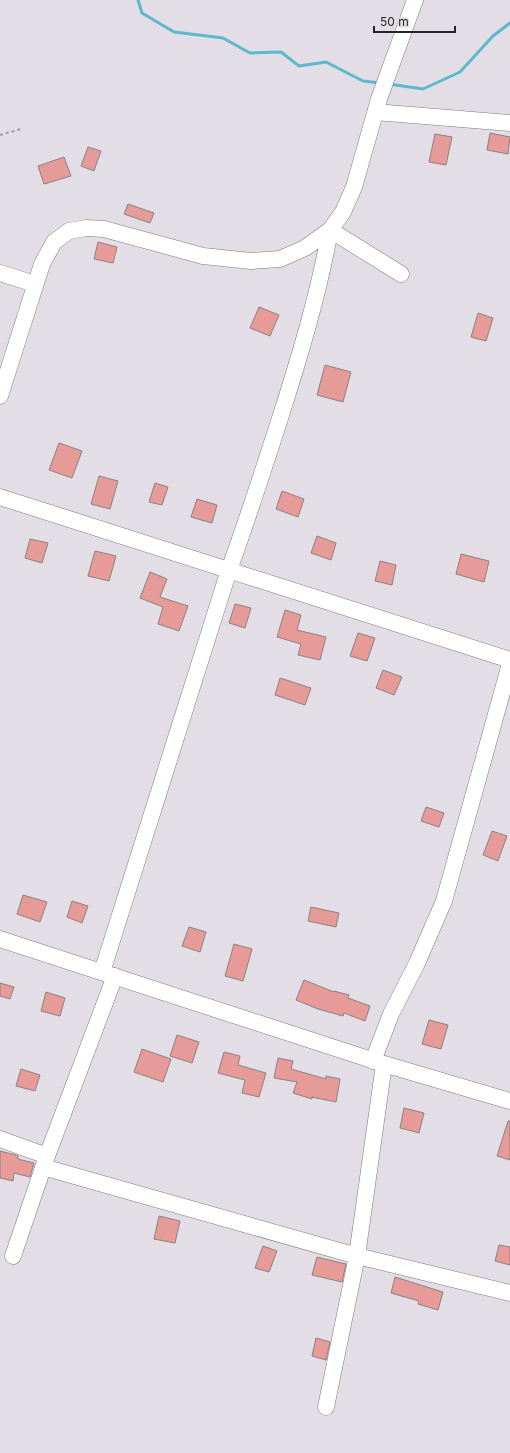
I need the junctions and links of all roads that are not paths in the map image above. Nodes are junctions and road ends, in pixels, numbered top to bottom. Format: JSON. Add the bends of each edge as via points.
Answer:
{"nodes":[{"id":1,"x":415,"y":0,"type":"edge"},
{"id":2,"x":377,"y":105,"type":"junction"},
{"id":3,"x":510,"y":123,"type":"edge"},
{"id":4,"x":330,"y":230,"type":"junction"},
{"id":5,"x":0,"y":273,"type":"edge"},
{"id":6,"x":401,"y":274,"type":"dead end"},
{"id":7,"x":35,"y":284,"type":"junction"},
{"id":8,"x":0,"y":396,"type":"edge"},
{"id":9,"x":0,"y":497,"type":"edge"},
{"id":10,"x":229,"y":570,"type":"junction"},
{"id":11,"x":510,"y":660,"type":"edge"},
{"id":12,"x":510,"y":664,"type":"edge"},
{"id":13,"x":0,"y":939,"type":"edge"},
{"id":14,"x":108,"y":974,"type":"junction"},
{"id":15,"x":379,"y":1062,"type":"junction"},
{"id":16,"x":510,"y":1101,"type":"edge"},
{"id":17,"x":0,"y":1139,"type":"edge"},
{"id":18,"x":45,"y":1161,"type":"junction"},
{"id":19,"x":13,"y":1256,"type":"dead end"},
{"id":20,"x":357,"y":1256,"type":"junction"},
{"id":21,"x":510,"y":1293,"type":"edge"},
{"id":22,"x":326,"y":1407,"type":"dead end"}],
"edges":[{"from":1,"to":2,"type":"street"},
{"from":2,"to":3,"type":"street"},
{"from":2,"to":4,"type":"street","via":[[354,187],[343,212]]},
{"from":4,"to":6,"type":"street"},
{"from":4,"to":7,"type":"street","via":[[305,248],[280,259],[252,261],[203,256],[104,229],[86,228],[69,231],[54,242]]},
{"from":4,"to":10,"type":"street","via":[[319,288],[306,335],[251,511]]},
{"from":5,"to":7,"type":"street"},
{"from":7,"to":8,"type":"street"},
{"from":9,"to":10,"type":"street"},
{"from":10,"to":11,"type":"street"},
{"from":10,"to":14,"type":"street"},
{"from":12,"to":15,"type":"street","via":[[444,901],[392,1014]]},
{"from":13,"to":14,"type":"street"},
{"from":14,"to":15,"type":"street"},
{"from":14,"to":18,"type":"street"},
{"from":15,"to":16,"type":"street"},
{"from":15,"to":20,"type":"street"},
{"from":17,"to":18,"type":"street"},
{"from":18,"to":19,"type":"street"},
{"from":18,"to":20,"type":"street"},
{"from":20,"to":21,"type":"street"},
{"from":20,"to":22,"type":"street"}]}
